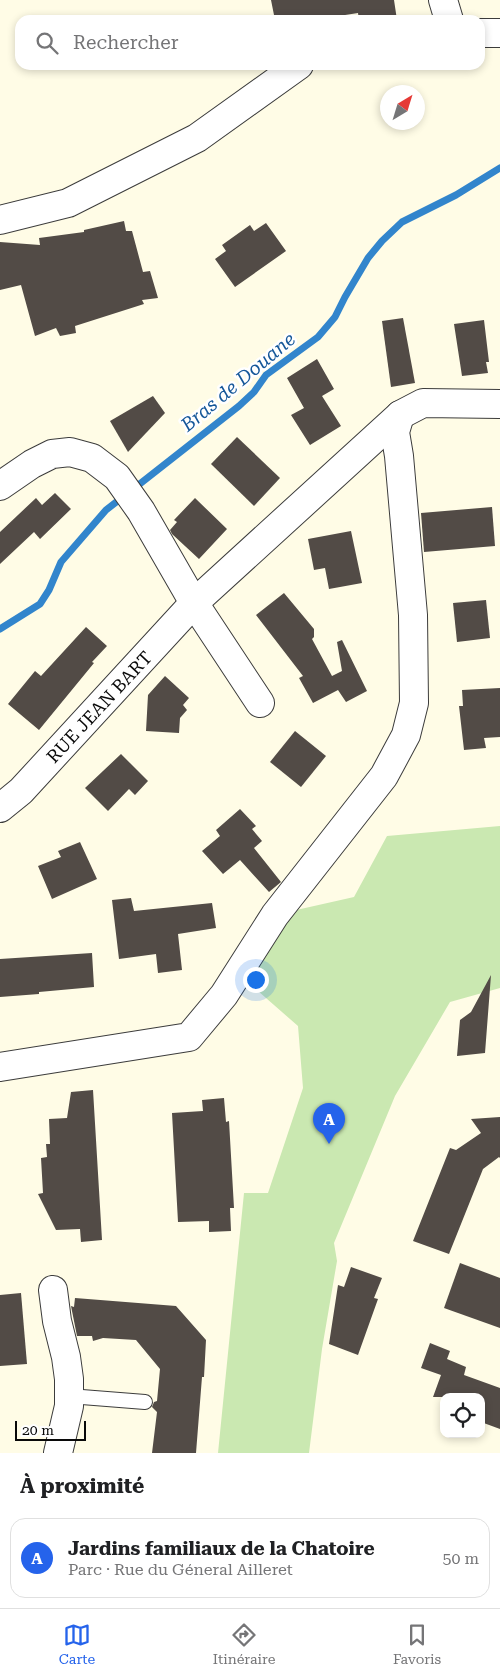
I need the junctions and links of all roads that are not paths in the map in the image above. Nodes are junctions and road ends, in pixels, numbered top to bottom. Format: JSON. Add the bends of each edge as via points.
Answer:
{"nodes":[{"id":1,"x":443,"y":0,"type":"edge"},
{"id":2,"x":448,"y":15,"type":"edge"},
{"id":3,"x":485,"y":32,"type":"edge"},
{"id":4,"x":500,"y":33,"type":"edge"},
{"id":5,"x":291,"y":70,"type":"edge"},
{"id":6,"x":0,"y":220,"type":"edge"},
{"id":7,"x":500,"y":404,"type":"edge"},
{"id":8,"x":400,"y":415,"type":"junction"},
{"id":9,"x":0,"y":486,"type":"edge"},
{"id":10,"x":194,"y":603,"type":"junction"},
{"id":11,"x":260,"y":703,"type":"dead end"},
{"id":12,"x":0,"y":808,"type":"edge"},
{"id":13,"x":0,"y":1067,"type":"edge"},
{"id":14,"x":53,"y":1290,"type":"dead end"},
{"id":15,"x":69,"y":1396,"type":"junction"},
{"id":16,"x":144,"y":1402,"type":"dead end"},
{"id":17,"x":58,"y":1453,"type":"edge"}],
"edges":[{"from":1,"to":2,"type":"street"},
{"from":3,"to":4,"type":"street"},
{"from":5,"to":6,"type":"street","via":[[197,138],[68,203]]},
{"from":7,"to":8,"type":"street","name":"RUE JEAN BART","via":[[423,403]]},
{"from":8,"to":10,"type":"street","name":"RUE JEAN BART"},
{"from":8,"to":13,"type":"street","via":[[395,432],[413,615],[414,703],[406,735],[384,776],[275,915],[224,994],[189,1037]]},
{"from":9,"to":10,"type":"street","via":[[52,454],[70,452],[92,458],[117,477],[141,511]]},
{"from":10,"to":11,"type":"street"},
{"from":10,"to":12,"type":"street","name":"RUE JEAN BART","via":[[21,791]]},
{"from":14,"to":15,"type":"street","via":[[66,1357]]},
{"from":15,"to":16,"type":"lane"},
{"from":15,"to":17,"type":"street"}]}
